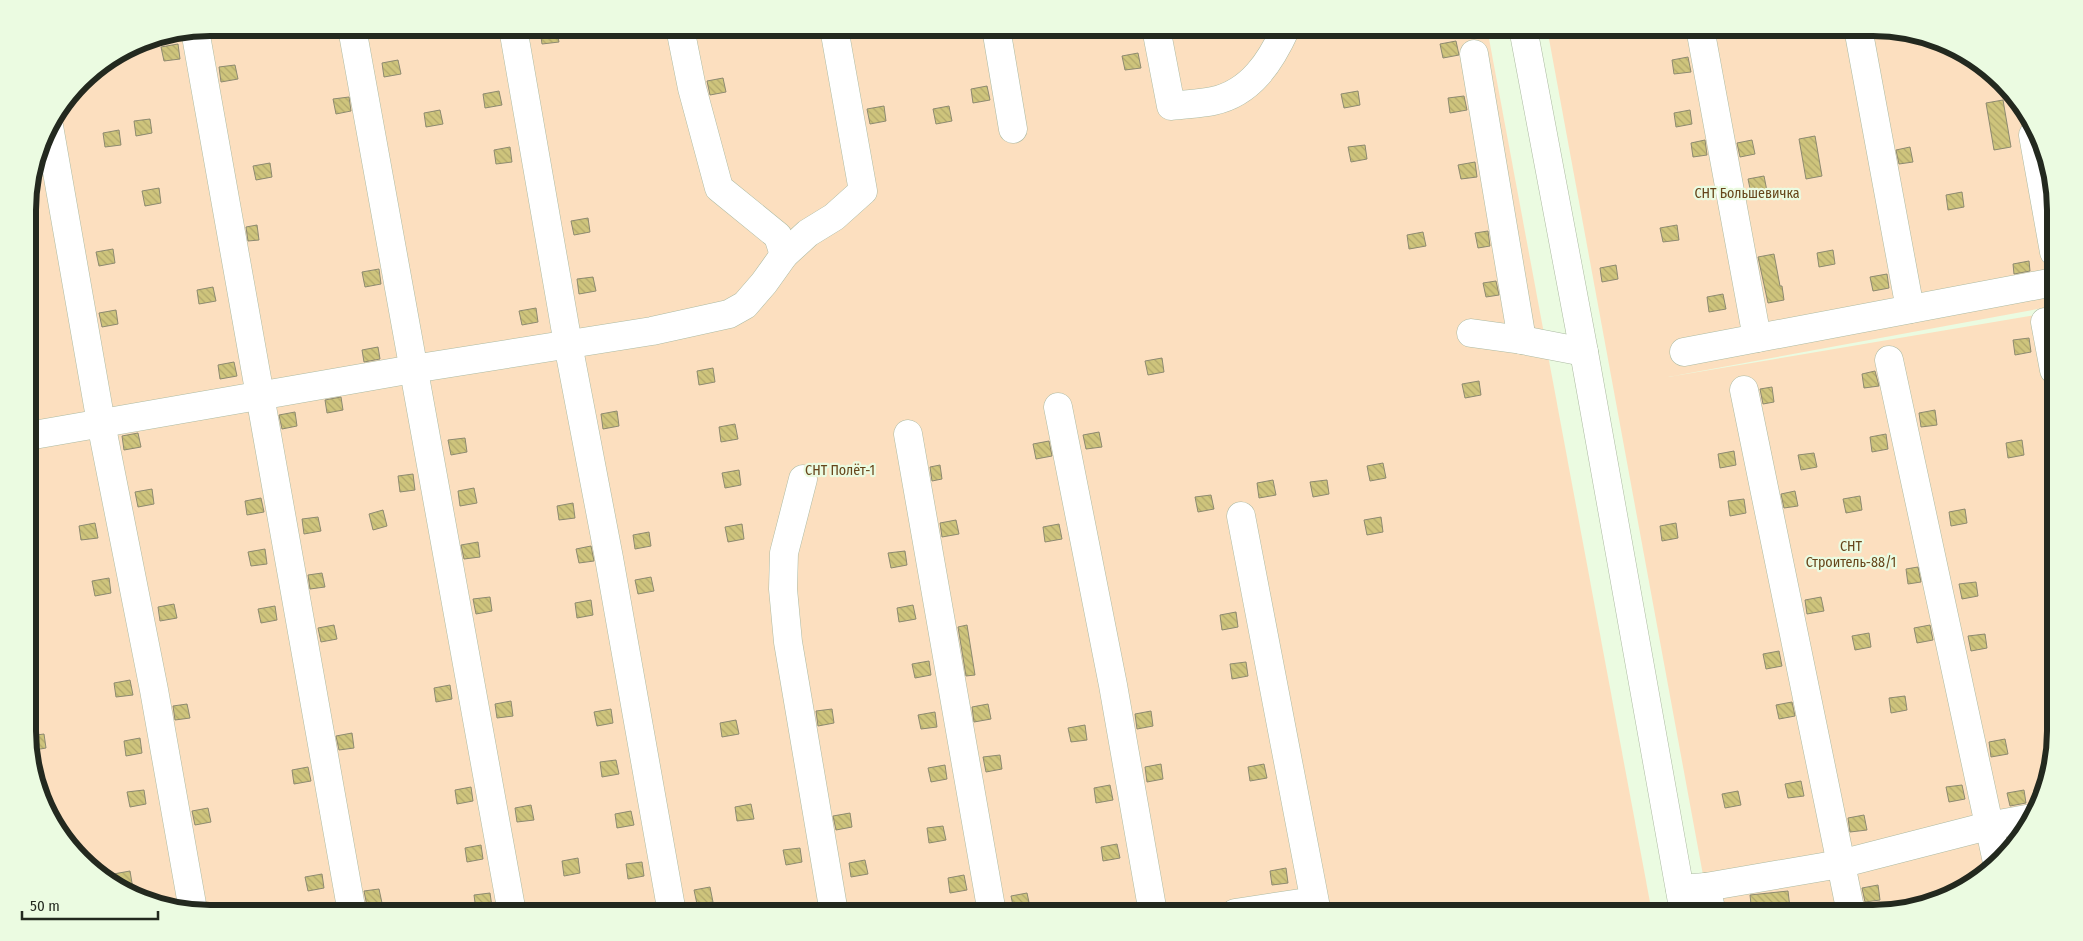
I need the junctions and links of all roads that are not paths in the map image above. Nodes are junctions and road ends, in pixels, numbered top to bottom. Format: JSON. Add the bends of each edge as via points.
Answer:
{"nodes":[{"id":1,"x":1158,"y":36,"type":"edge"},
{"id":2,"x":1281,"y":36,"type":"edge"},
{"id":3,"x":1525,"y":36,"type":"edge"},
{"id":4,"x":1701,"y":36,"type":"edge"},
{"id":5,"x":1859,"y":36,"type":"edge"},
{"id":6,"x":196,"y":37,"type":"edge"},
{"id":7,"x":354,"y":37,"type":"edge"},
{"id":8,"x":515,"y":37,"type":"edge"},
{"id":9,"x":682,"y":37,"type":"edge"},
{"id":10,"x":836,"y":37,"type":"edge"},
{"id":11,"x":997,"y":37,"type":"edge"},
{"id":12,"x":1474,"y":54,"type":"dead end"},
{"id":13,"x":1013,"y":129,"type":"dead end"},
{"id":14,"x":51,"y":139,"type":"edge"},
{"id":15,"x":2035,"y":146,"type":"edge"},
{"id":16,"x":2047,"y":213,"type":"edge"},
{"id":17,"x":784,"y":255,"type":"junction"},
{"id":18,"x":2047,"y":283,"type":"edge"},
{"id":19,"x":1910,"y":309,"type":"junction"},
{"id":20,"x":2045,"y":322,"type":"dead end"},
{"id":21,"x":1471,"y":333,"type":"dead end"},
{"id":22,"x":2047,"y":333,"type":"edge"},
{"id":23,"x":1757,"y":338,"type":"junction"},
{"id":24,"x":1522,"y":340,"type":"junction"},
{"id":25,"x":568,"y":344,"type":"junction"},
{"id":26,"x":1584,"y":352,"type":"junction"},
{"id":27,"x":1684,"y":352,"type":"dead end"},
{"id":28,"x":1889,"y":360,"type":"dead end"},
{"id":29,"x":413,"y":369,"type":"junction"},
{"id":30,"x":1744,"y":390,"type":"dead end"},
{"id":31,"x":259,"y":397,"type":"junction"},
{"id":32,"x":1058,"y":407,"type":"dead end"},
{"id":33,"x":101,"y":423,"type":"junction"},
{"id":34,"x":37,"y":434,"type":"edge"},
{"id":35,"x":908,"y":434,"type":"dead end"},
{"id":36,"x":804,"y":479,"type":"dead end"},
{"id":37,"x":1240,"y":516,"type":"dead end"},
{"id":38,"x":2022,"y":820,"type":"edge"},
{"id":39,"x":1988,"y":826,"type":"junction"},
{"id":40,"x":1995,"y":855,"type":"edge"},
{"id":41,"x":1840,"y":864,"type":"junction"},
{"id":42,"x":1696,"y":901,"type":"edge"},
{"id":43,"x":193,"y":903,"type":"edge"},
{"id":44,"x":1152,"y":904,"type":"edge"},
{"id":45,"x":1315,"y":904,"type":"edge"},
{"id":46,"x":1849,"y":904,"type":"edge"},
{"id":47,"x":350,"y":905,"type":"edge"},
{"id":48,"x":511,"y":905,"type":"edge"},
{"id":49,"x":671,"y":905,"type":"edge"},
{"id":50,"x":833,"y":905,"type":"edge"},
{"id":51,"x":991,"y":905,"type":"edge"}],
"edges":[{"from":1,"to":2,"type":"street","via":[[1170,106],[1214,101],[1241,90],[1263,70]]},
{"from":3,"to":26,"type":"street"},
{"from":4,"to":23,"type":"street"},
{"from":5,"to":19,"type":"street"},
{"from":6,"to":31,"type":"street"},
{"from":7,"to":29,"type":"street"},
{"from":8,"to":25,"type":"street"},
{"from":9,"to":17,"type":"street","via":[[719,188],[778,236]]},
{"from":10,"to":17,"type":"street","via":[[863,191]]},
{"from":11,"to":13,"type":"street"},
{"from":12,"to":24,"type":"street"},
{"from":14,"to":33,"type":"street"},
{"from":15,"to":16,"type":"street"},
{"from":17,"to":25,"type":"street","via":[[745,304],[729,314],[652,331]]},
{"from":18,"to":19,"type":"street"},
{"from":19,"to":23,"type":"street"},
{"from":20,"to":22,"type":"street"},
{"from":21,"to":24,"type":"street"},
{"from":23,"to":27,"type":"street"},
{"from":24,"to":26,"type":"street"},
{"from":25,"to":29,"type":"street"},
{"from":25,"to":49,"type":"street"},
{"from":26,"to":42,"type":"street"},
{"from":28,"to":39,"type":"street"},
{"from":29,"to":31,"type":"street"},
{"from":29,"to":48,"type":"street"},
{"from":30,"to":41,"type":"street"},
{"from":31,"to":33,"type":"street"},
{"from":31,"to":47,"type":"street"},
{"from":32,"to":44,"type":"street","via":[[1113,684]]},
{"from":33,"to":34,"type":"street"},
{"from":33,"to":43,"type":"street"},
{"from":35,"to":51,"type":"street"},
{"from":36,"to":50,"type":"street","via":[[784,553],[783,589],[788,642]]},
{"from":37,"to":45,"type":"street"},
{"from":38,"to":39,"type":"street"},
{"from":39,"to":40,"type":"street"},
{"from":39,"to":41,"type":"street"},
{"from":41,"to":42,"type":"street"},
{"from":41,"to":46,"type":"street"}]}
